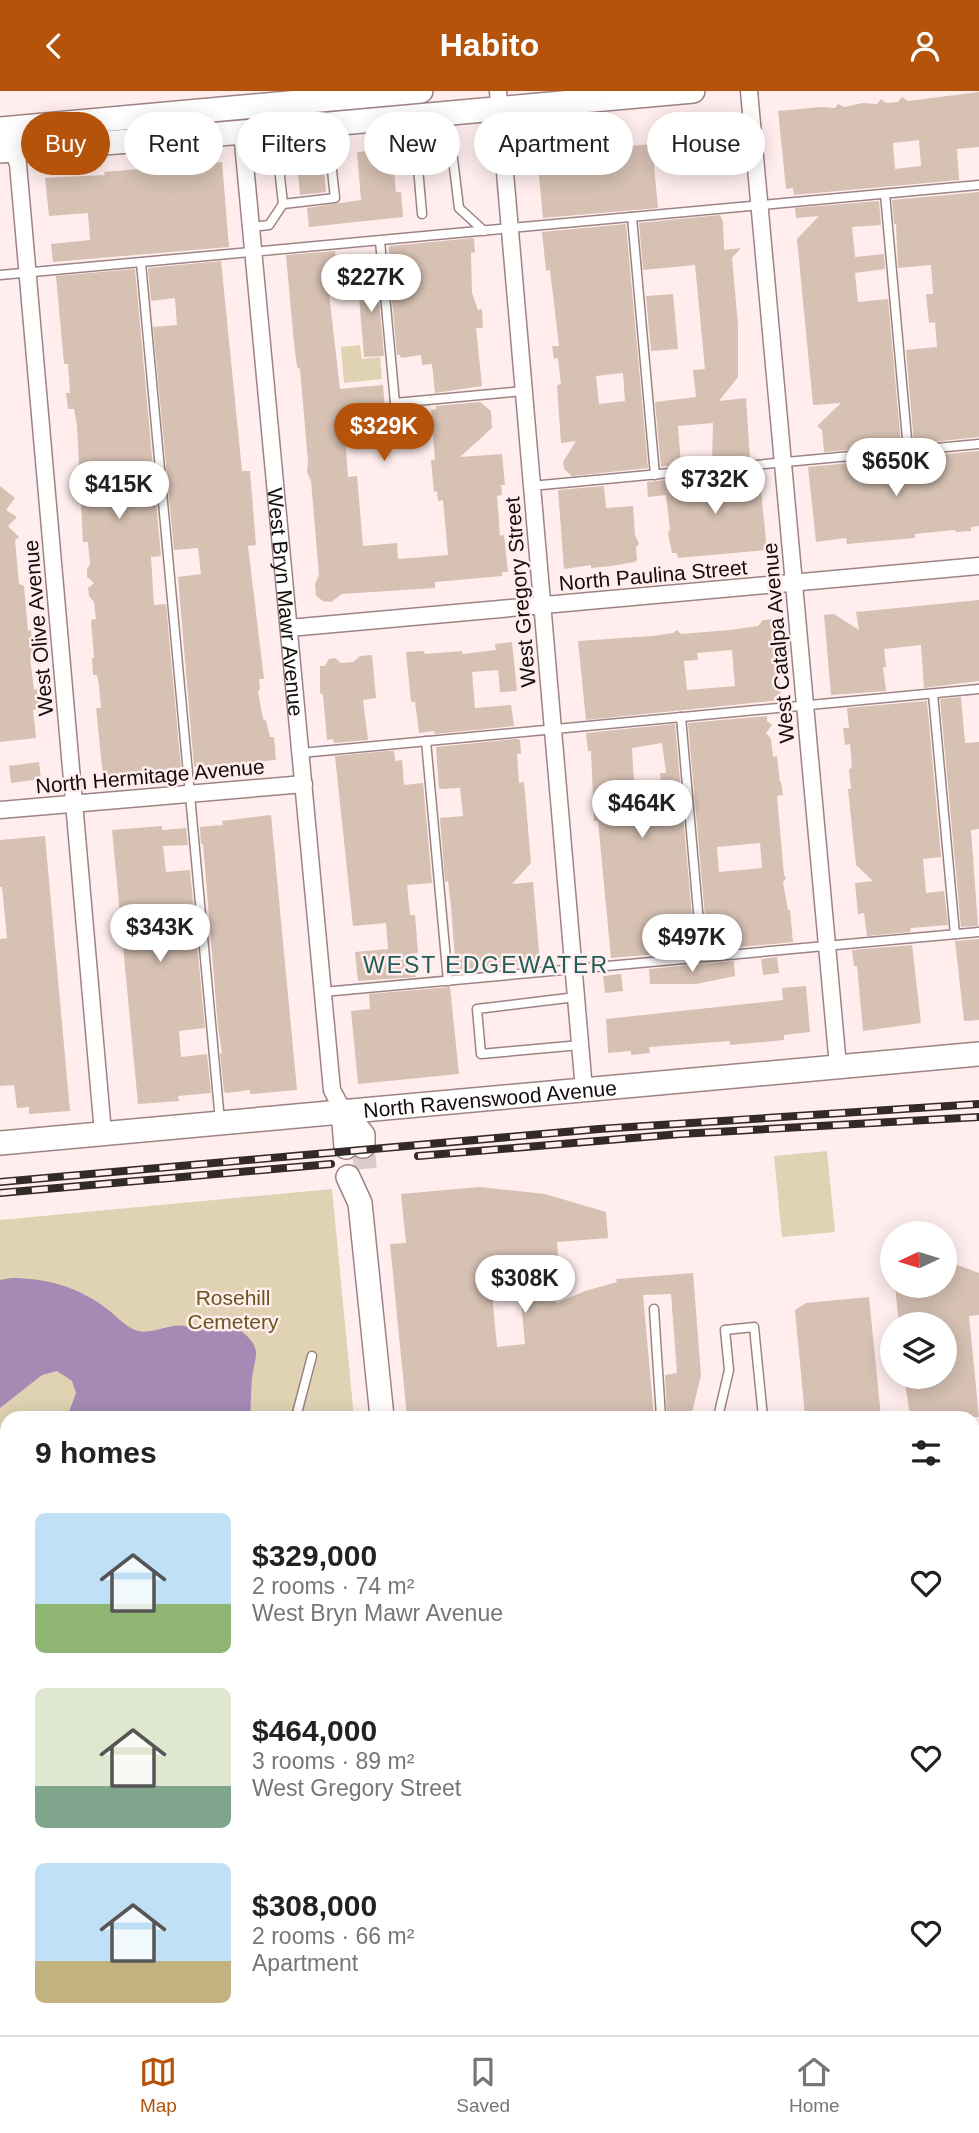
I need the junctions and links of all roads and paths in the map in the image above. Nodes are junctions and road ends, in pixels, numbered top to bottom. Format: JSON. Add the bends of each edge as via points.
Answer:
{"nodes":[{"id":1,"x":421,"y":91,"type":"edge"},
{"id":2,"x":693,"y":91,"type":"edge"},
{"id":3,"x":749,"y":91,"type":"edge"},
{"id":4,"x":239,"y":99,"type":"edge"},
{"id":5,"x":498,"y":100,"type":"edge"},
{"id":6,"x":350,"y":119,"type":"edge"},
{"id":7,"x":237,"y":132,"type":"edge"},
{"id":8,"x":3,"y":137,"type":"edge"},
{"id":9,"x":246,"y":175,"type":"edge"},
{"id":10,"x":280,"y":175,"type":"edge"},
{"id":11,"x":333,"y":175,"type":"edge"},
{"id":12,"x":979,"y":185,"type":"edge"},
{"id":13,"x":885,"y":194,"type":"junction"},
{"id":14,"x":283,"y":204,"type":"junction"},
{"id":15,"x":760,"y":205,"type":"junction"},
{"id":16,"x":422,"y":214,"type":"dead end"},
{"id":17,"x":632,"y":217,"type":"junction"},
{"id":18,"x":251,"y":227,"type":"junction"},
{"id":19,"x":509,"y":229,"type":"junction"},
{"id":20,"x":484,"y":231,"type":"junction"},
{"id":21,"x":380,"y":240,"type":"junction"},
{"id":22,"x":254,"y":252,"type":"junction"},
{"id":23,"x":141,"y":263,"type":"junction"},
{"id":24,"x":27,"y":273,"type":"junction"},
{"id":25,"x":0,"y":275,"type":"edge"},
{"id":26,"x":523,"y":391,"type":"junction"},
{"id":27,"x":979,"y":444,"type":"edge"},
{"id":28,"x":908,"y":450,"type":"junction"},
{"id":29,"x":783,"y":462,"type":"junction"},
{"id":30,"x":655,"y":475,"type":"junction"},
{"id":31,"x":531,"y":487,"type":"junction"},
{"id":32,"x":979,"y":566,"type":"edge"},
{"id":33,"x":794,"y":583,"type":"junction"},
{"id":34,"x":542,"y":606,"type":"junction"},
{"id":35,"x":289,"y":628,"type":"junction"},
{"id":36,"x":979,"y":689,"type":"edge"},
{"id":37,"x":933,"y":694,"type":"junction"},
{"id":38,"x":805,"y":706,"type":"junction"},
{"id":39,"x":681,"y":717,"type":"junction"},
{"id":40,"x":553,"y":729,"type":"junction"},
{"id":41,"x":426,"y":741,"type":"junction"},
{"id":42,"x":301,"y":753,"type":"junction"},
{"id":43,"x":304,"y":784,"type":"junction"},
{"id":44,"x":190,"y":793,"type":"junction"},
{"id":45,"x":74,"y":803,"type":"junction"},
{"id":46,"x":0,"y":810,"type":"edge"},
{"id":47,"x":979,"y":932,"type":"edge"},
{"id":48,"x":955,"y":934,"type":"junction"},
{"id":49,"x":827,"y":946,"type":"junction"},
{"id":50,"x":702,"y":957,"type":"junction"},
{"id":51,"x":574,"y":969,"type":"junction"},
{"id":52,"x":448,"y":981,"type":"junction"},
{"id":53,"x":323,"y":992,"type":"junction"},
{"id":54,"x":576,"y":997,"type":"junction"},
{"id":55,"x":580,"y":1045,"type":"junction"},
{"id":56,"x":979,"y":1053,"type":"edge"},
{"id":57,"x":838,"y":1066,"type":"junction"},
{"id":58,"x":584,"y":1090,"type":"junction"},
{"id":59,"x":343,"y":1111,"type":"junction"},
{"id":60,"x":220,"y":1122,"type":"junction"},
{"id":61,"x":103,"y":1133,"type":"junction"},
{"id":62,"x":0,"y":1143,"type":"edge"},
{"id":63,"x":354,"y":1146,"type":"tunnel mouth"},
{"id":64,"x":357,"y":1177,"type":"tunnel mouth"},
{"id":65,"x":654,"y":1308,"type":"dead end"},
{"id":66,"x":312,"y":1356,"type":"dead end"},
{"id":67,"x":298,"y":1411,"type":"edge"},
{"id":68,"x":381,"y":1411,"type":"edge"},
{"id":69,"x":661,"y":1411,"type":"edge"},
{"id":70,"x":719,"y":1411,"type":"edge"},
{"id":71,"x":762,"y":1411,"type":"edge"}],
"edges":[{"from":1,"to":4,"type":"street"},
{"from":2,"to":5,"type":"street"},
{"from":3,"to":15,"type":"street","name":"West Catalpa Avenue"},
{"from":4,"to":8,"type":"street"},
{"from":5,"to":6,"type":"street"},
{"from":5,"to":19,"type":"street","name":"West Gregory Street"},
{"from":7,"to":8,"type":"street"},
{"from":8,"to":24,"type":"street","name":"West Olive Avenue","via":[[18,164]]},
{"from":9,"to":18,"type":"street","name":"West Bryn Mawr Avenue"},
{"from":10,"to":14,"type":"lane"},
{"from":11,"to":14,"type":"lane","via":[[335,198]]},
{"from":12,"to":13,"type":"lane"},
{"from":13,"to":15,"type":"lane"},
{"from":13,"to":28,"type":"lane"},
{"from":14,"to":18,"type":"lane","via":[[269,225]]},
{"from":15,"to":17,"type":"lane"},
{"from":15,"to":29,"type":"street","name":"West Catalpa Avenue"},
{"from":16,"to":20,"type":"lane","via":[[417,156],[452,151],[459,208]]},
{"from":17,"to":19,"type":"lane"},
{"from":17,"to":30,"type":"lane"},
{"from":18,"to":22,"type":"street","name":"West Bryn Mawr Avenue"},
{"from":19,"to":20,"type":"lane"},
{"from":19,"to":26,"type":"street","name":"West Gregory Street"},
{"from":20,"to":21,"type":"lane"},
{"from":21,"to":22,"type":"lane"},
{"from":21,"to":26,"type":"lane","via":[[395,403]]},
{"from":22,"to":23,"type":"lane"},
{"from":22,"to":35,"type":"street","name":"West Bryn Mawr Avenue"},
{"from":23,"to":24,"type":"lane"},
{"from":23,"to":44,"type":"lane"},
{"from":24,"to":25,"type":"lane"},
{"from":24,"to":45,"type":"street","name":"West Olive Avenue"},
{"from":26,"to":31,"type":"street","name":"West Gregory Street"},
{"from":27,"to":28,"type":"lane"},
{"from":28,"to":29,"type":"lane"},
{"from":29,"to":30,"type":"lane"},
{"from":29,"to":33,"type":"street","name":"West Catalpa Avenue"},
{"from":30,"to":31,"type":"lane"},
{"from":31,"to":34,"type":"street","name":"West Gregory Street"},
{"from":32,"to":33,"type":"street","name":"North Paulina Street"},
{"from":33,"to":34,"type":"street","name":"North Paulina Street"},
{"from":33,"to":38,"type":"street","name":"West Catalpa Avenue"},
{"from":34,"to":35,"type":"street","name":"North Paulina Street"},
{"from":34,"to":40,"type":"street","name":"West Gregory Street"},
{"from":35,"to":42,"type":"street","name":"West Bryn Mawr Avenue"},
{"from":36,"to":37,"type":"lane"},
{"from":37,"to":38,"type":"lane"},
{"from":37,"to":48,"type":"lane"},
{"from":38,"to":39,"type":"lane"},
{"from":38,"to":49,"type":"street","name":"West Catalpa Avenue"},
{"from":39,"to":40,"type":"lane"},
{"from":39,"to":50,"type":"lane"},
{"from":40,"to":41,"type":"lane"},
{"from":40,"to":51,"type":"street","name":"West Gregory Street"},
{"from":41,"to":42,"type":"lane"},
{"from":41,"to":52,"type":"lane"},
{"from":42,"to":43,"type":"street","name":"West Bryn Mawr Avenue"},
{"from":43,"to":44,"type":"street","name":"North Hermitage Avenue"},
{"from":43,"to":53,"type":"street","name":"West Bryn Mawr Avenue"},
{"from":44,"to":45,"type":"street","name":"North Hermitage Avenue"},
{"from":44,"to":60,"type":"lane"},
{"from":45,"to":46,"type":"street","name":"North Hermitage Avenue"},
{"from":45,"to":61,"type":"street","name":"West Olive Avenue"},
{"from":47,"to":48,"type":"lane"},
{"from":48,"to":49,"type":"lane"},
{"from":49,"to":50,"type":"lane"},
{"from":49,"to":57,"type":"street","name":"West Catalpa Avenue"},
{"from":50,"to":51,"type":"lane"},
{"from":51,"to":52,"type":"lane"},
{"from":51,"to":54,"type":"street","name":"West Gregory Street"},
{"from":52,"to":53,"type":"lane"},
{"from":53,"to":59,"type":"street","name":"West Bryn Mawr Avenue","via":[[332,1090]]},
{"from":54,"to":55,"type":"street","name":"West Gregory Street"},
{"from":54,"to":55,"type":"lane","via":[[477,1009],[481,1054]]},
{"from":55,"to":58,"type":"street","name":"West Gregory Street"},
{"from":56,"to":57,"type":"street","name":"North Ravenswood Avenue"},
{"from":57,"to":58,"type":"street","name":"North Ravenswood Avenue"},
{"from":58,"to":59,"type":"street","name":"North Ravenswood Avenue"},
{"from":59,"to":60,"type":"street","name":"North Ravenswood Avenue"},
{"from":59,"to":63,"type":"street","name":"West Bryn Mawr Avenue","via":[[363,1135]]},
{"from":60,"to":61,"type":"street","name":"North Ravenswood Avenue"},
{"from":61,"to":62,"type":"street","name":"North Ravenswood Avenue"},
{"from":64,"to":68,"type":"street"},
{"from":65,"to":69,"type":"lane"},
{"from":66,"to":67,"type":"lane"},
{"from":70,"to":71,"type":"lane","via":[[729,1370],[725,1330],[754,1327]]}]}
